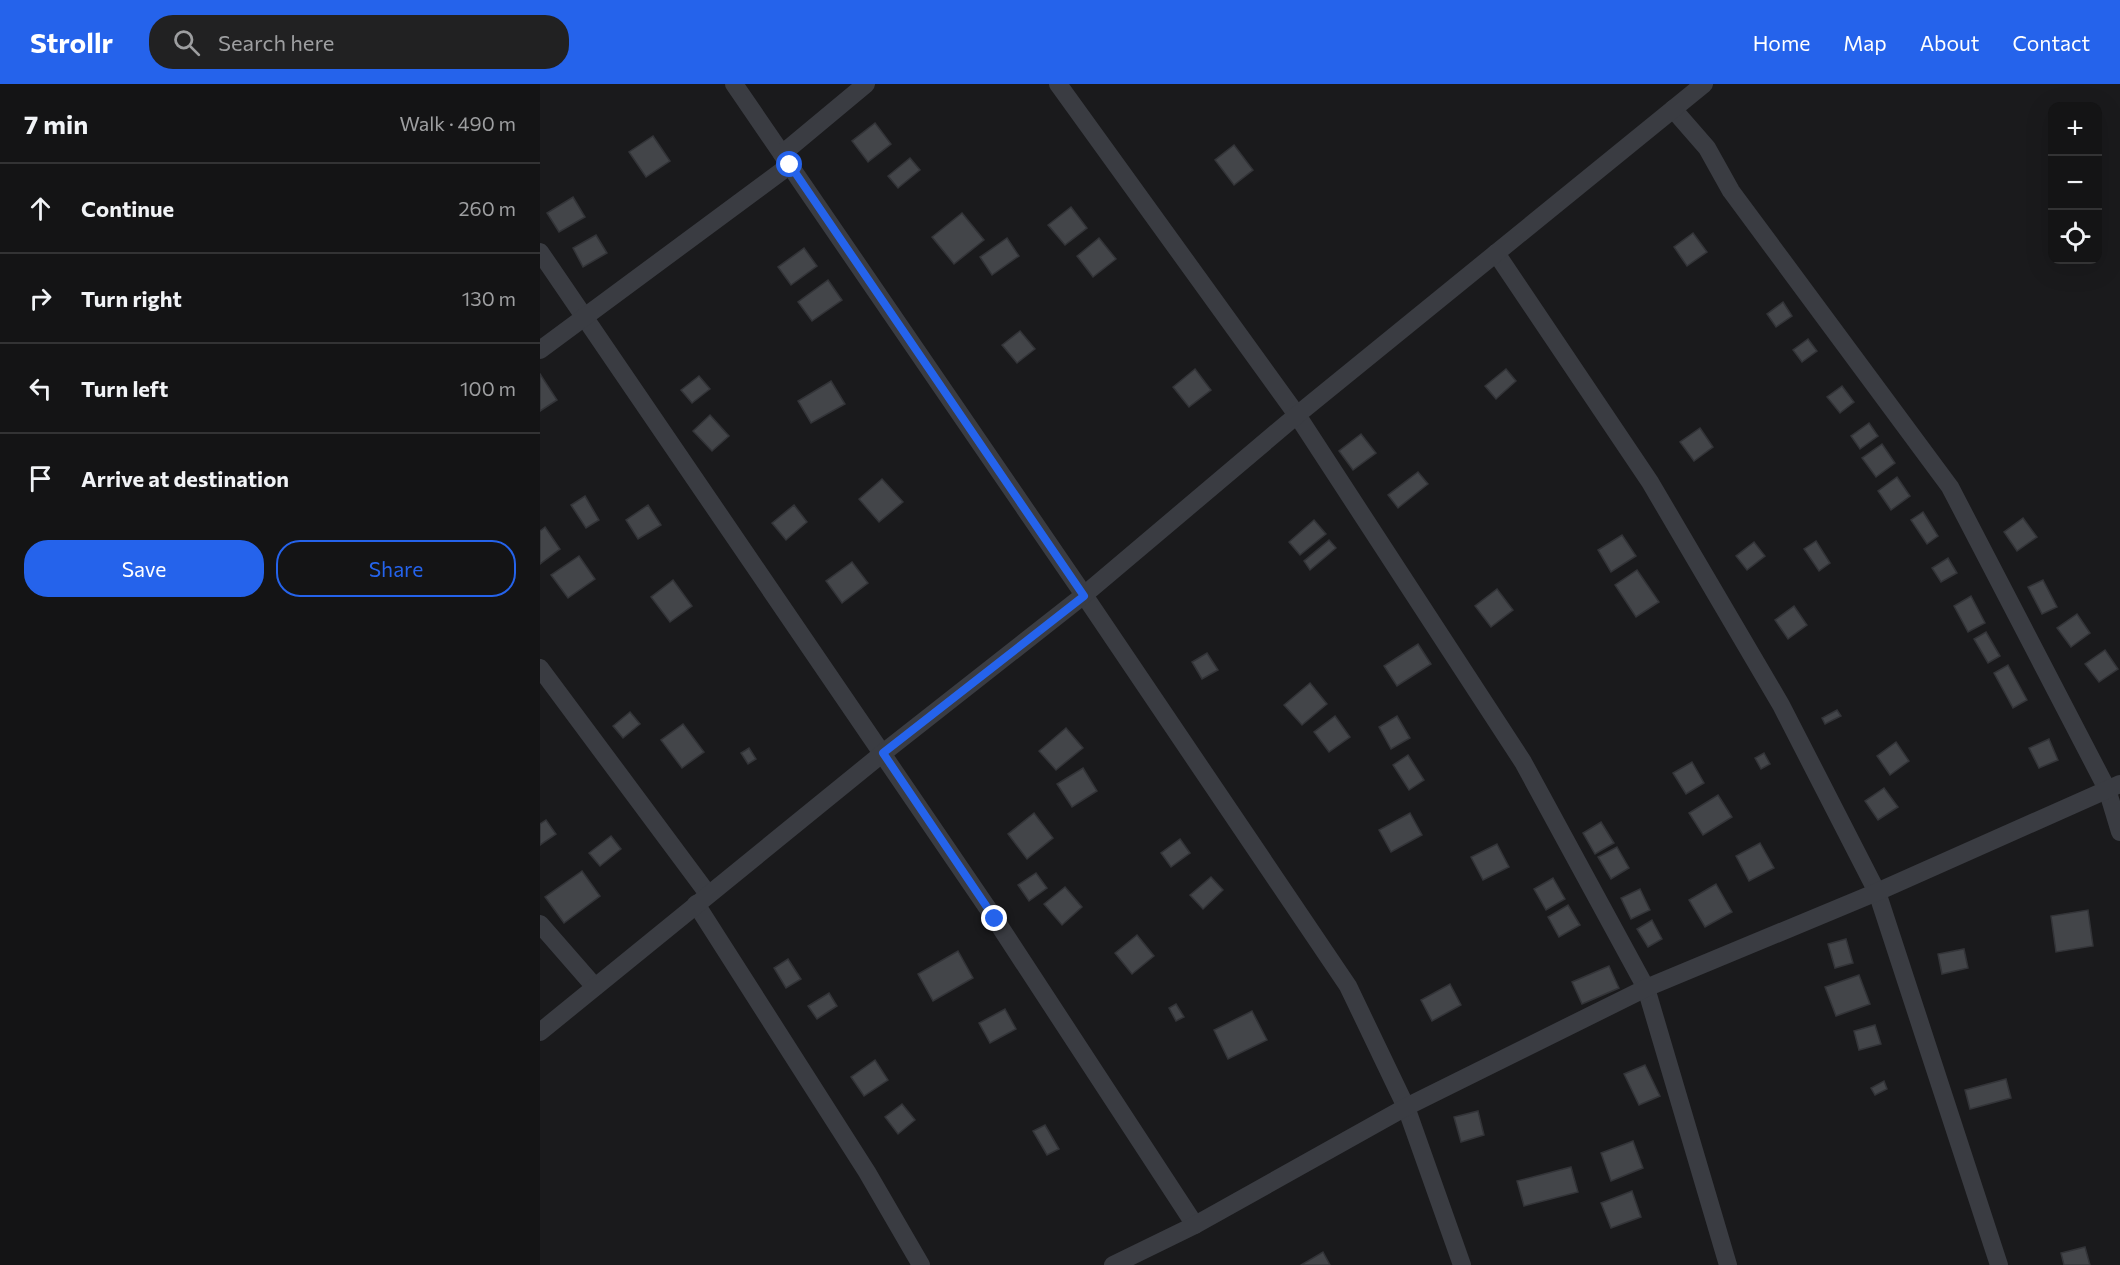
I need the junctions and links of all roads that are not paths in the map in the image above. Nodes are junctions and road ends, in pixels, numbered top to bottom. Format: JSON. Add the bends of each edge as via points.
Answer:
{"nodes":[{"id":1,"x":734,"y":84,"type":"edge"},
{"id":2,"x":866,"y":84,"type":"edge"},
{"id":3,"x":1058,"y":84,"type":"edge"},
{"id":4,"x":1704,"y":84,"type":"edge"},
{"id":5,"x":1673,"y":109,"type":"junction"},
{"id":6,"x":786,"y":159,"type":"junction"},
{"id":7,"x":540,"y":252,"type":"edge"},
{"id":8,"x":1496,"y":253,"type":"junction"},
{"id":9,"x":585,"y":316,"type":"junction"},
{"id":10,"x":548,"y":337,"type":"edge"},
{"id":11,"x":540,"y":350,"type":"edge"},
{"id":12,"x":1297,"y":415,"type":"junction"},
{"id":13,"x":1084,"y":596,"type":"junction"},
{"id":14,"x":540,"y":668,"type":"edge"},
{"id":15,"x":883,"y":753,"type":"junction"},
{"id":16,"x":2114,"y":786,"type":"edge"},
{"id":17,"x":2120,"y":832,"type":"edge"},
{"id":18,"x":1877,"y":892,"type":"junction"},
{"id":19,"x":702,"y":899,"type":"junction"},
{"id":20,"x":540,"y":924,"type":"edge"},
{"id":21,"x":595,"y":987,"type":"junction"},
{"id":22,"x":1646,"y":988,"type":"junction"},
{"id":23,"x":540,"y":1032,"type":"edge"},
{"id":24,"x":1406,"y":1107,"type":"junction"},
{"id":25,"x":1195,"y":1225,"type":"junction"},
{"id":26,"x":921,"y":1265,"type":"edge"},
{"id":27,"x":1113,"y":1265,"type":"edge"},
{"id":28,"x":1462,"y":1265,"type":"edge"},
{"id":29,"x":1728,"y":1265,"type":"edge"},
{"id":30,"x":1999,"y":1265,"type":"edge"}],
"edges":[{"from":1,"to":6,"type":"street"},
{"from":2,"to":6,"type":"street"},
{"from":3,"to":12,"type":"street"},
{"from":4,"to":5,"type":"street"},
{"from":5,"to":8,"type":"street"},
{"from":5,"to":16,"type":"street","via":[[1707,148],[1731,191],[1950,487]]},
{"from":6,"to":9,"type":"street"},
{"from":6,"to":13,"type":"street"},
{"from":7,"to":9,"type":"street"},
{"from":8,"to":12,"type":"street"},
{"from":8,"to":18,"type":"street","via":[[1650,482],[1781,705]]},
{"from":9,"to":10,"type":"street"},
{"from":9,"to":15,"type":"street"},
{"from":10,"to":11,"type":"street"},
{"from":12,"to":13,"type":"street"},
{"from":12,"to":22,"type":"street","via":[[1523,762]]},
{"from":13,"to":15,"type":"street"},
{"from":13,"to":24,"type":"street","via":[[1348,986]]},
{"from":14,"to":19,"type":"street"},
{"from":15,"to":19,"type":"street"},
{"from":15,"to":25,"type":"street"},
{"from":16,"to":17,"type":"street"},
{"from":16,"to":18,"type":"street"},
{"from":18,"to":22,"type":"street"},
{"from":18,"to":30,"type":"street"},
{"from":19,"to":21,"type":"street"},
{"from":19,"to":26,"type":"street"},
{"from":20,"to":21,"type":"street"},
{"from":21,"to":23,"type":"street"},
{"from":22,"to":24,"type":"street"},
{"from":22,"to":29,"type":"street"},
{"from":24,"to":25,"type":"street"},
{"from":24,"to":28,"type":"street"},
{"from":25,"to":27,"type":"street"}]}
